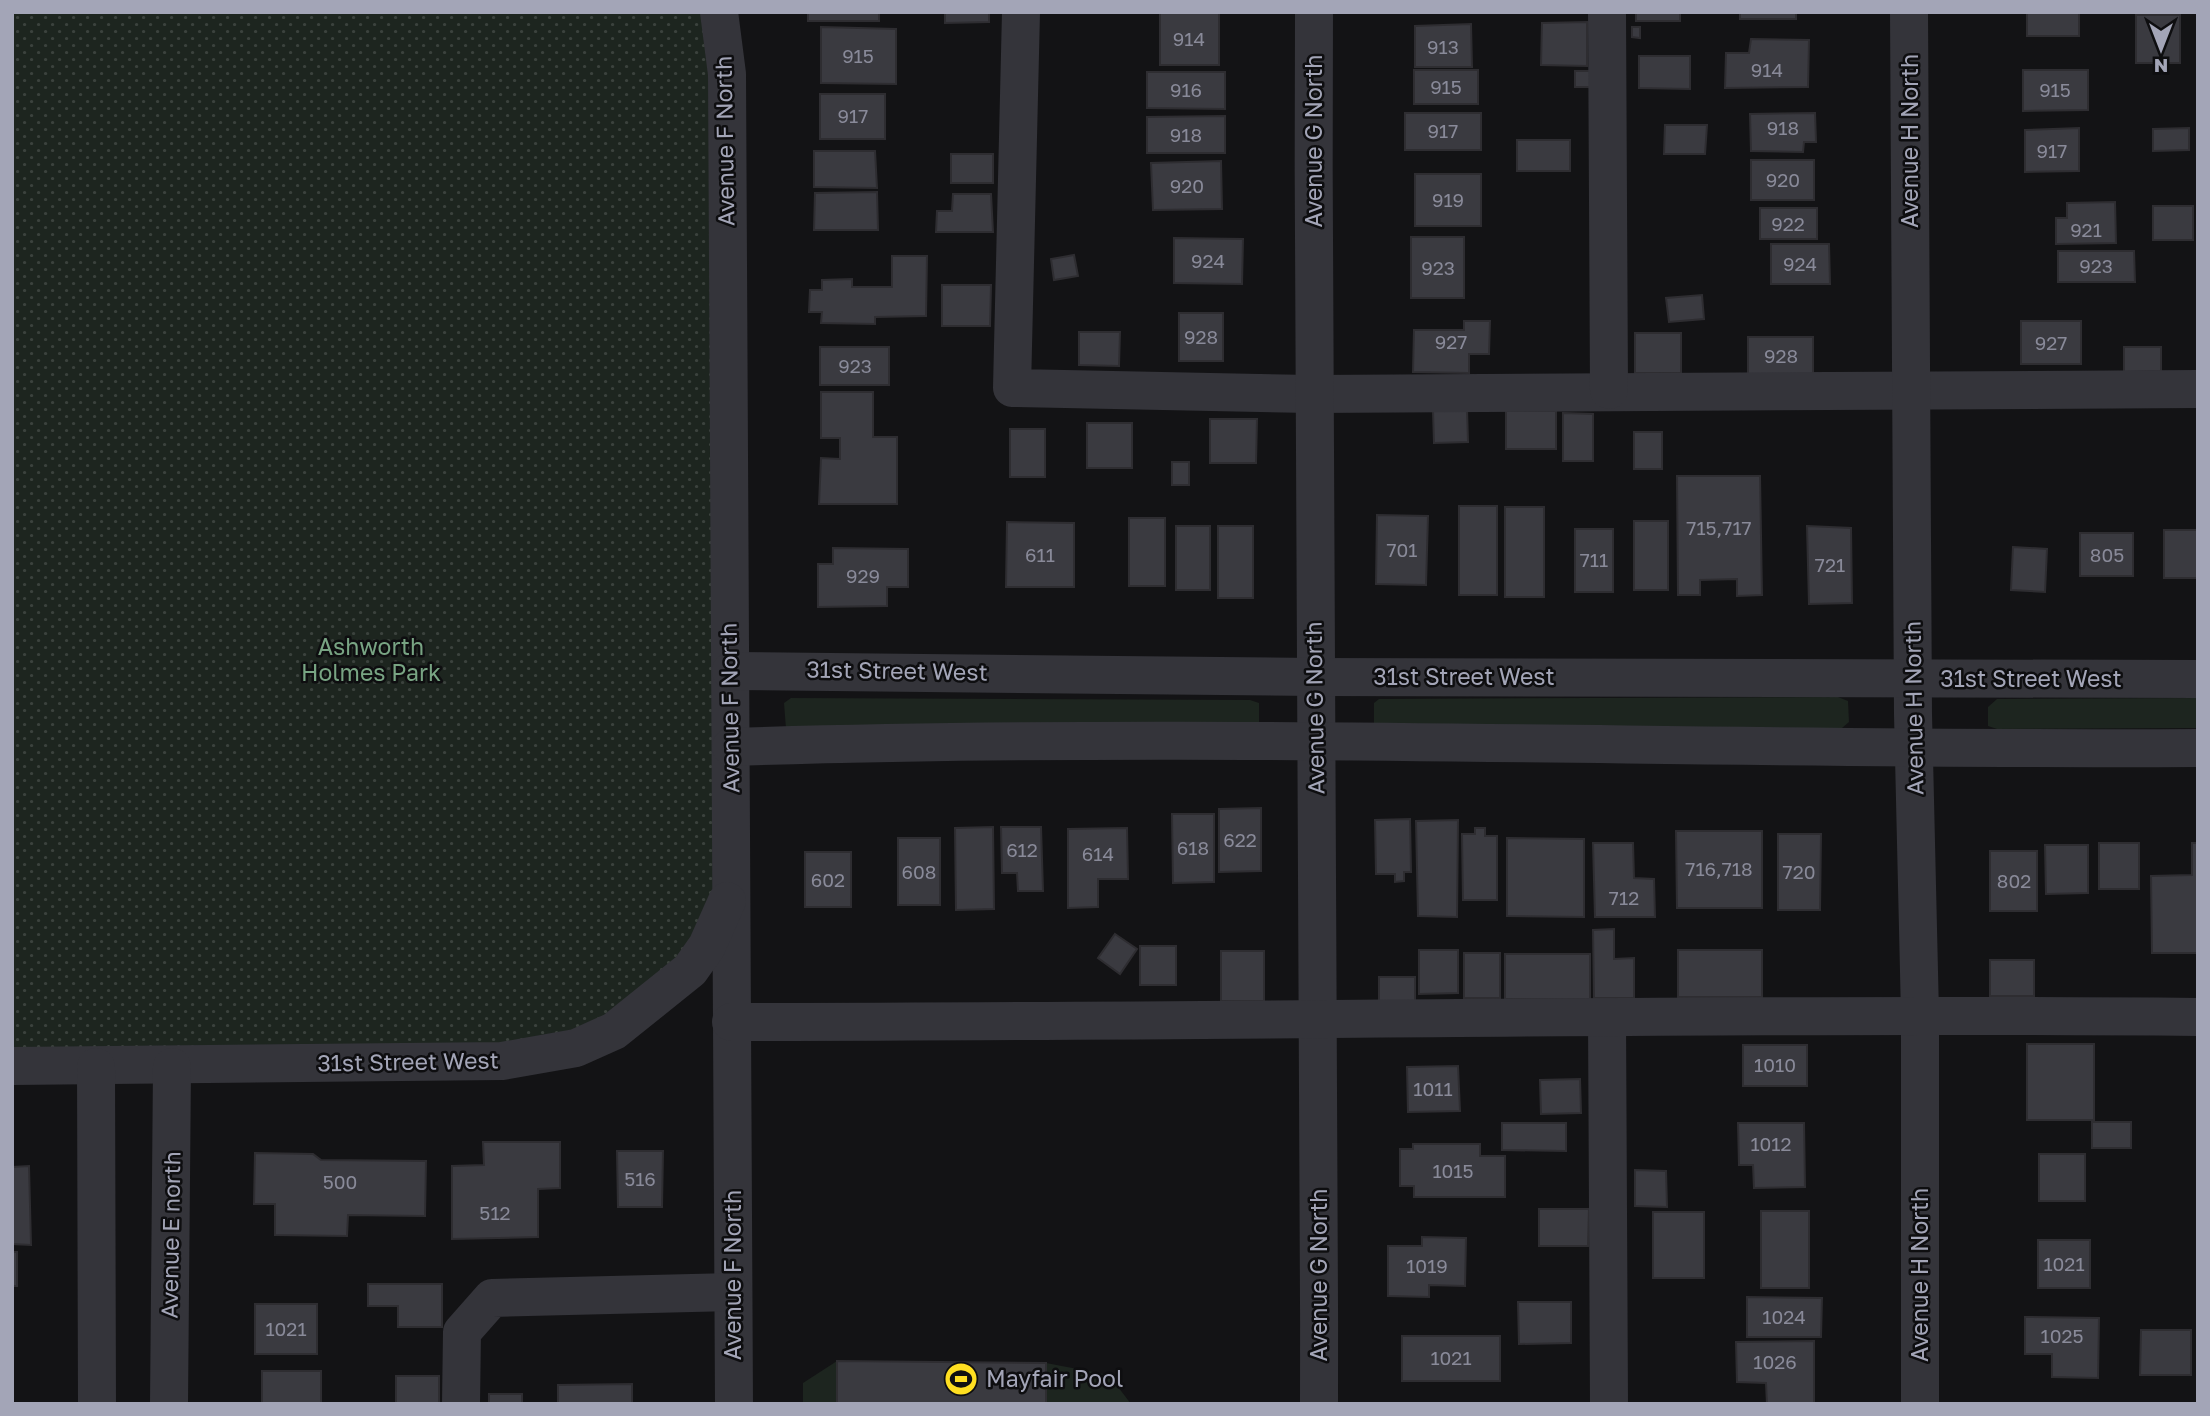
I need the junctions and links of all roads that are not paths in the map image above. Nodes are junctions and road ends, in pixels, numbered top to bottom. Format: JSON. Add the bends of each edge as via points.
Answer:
{"nodes":[{"id":1,"x":719,"y":12,"type":"edge"},
{"id":2,"x":1021,"y":12,"type":"edge"},
{"id":3,"x":1314,"y":12,"type":"edge"},
{"id":4,"x":1607,"y":12,"type":"edge"},
{"id":5,"x":1909,"y":12,"type":"edge"},
{"id":6,"x":2198,"y":389,"type":"edge"},
{"id":7,"x":1609,"y":390,"type":"junction"},
{"id":8,"x":1912,"y":393,"type":"junction"},
{"id":9,"x":1312,"y":394,"type":"junction"},
{"id":10,"x":731,"y":671,"type":"junction"},
{"id":11,"x":1314,"y":677,"type":"junction"},
{"id":12,"x":2198,"y":678,"type":"edge"},
{"id":13,"x":1913,"y":679,"type":"junction"},
{"id":14,"x":1316,"y":742,"type":"junction"},
{"id":15,"x":732,"y":747,"type":"junction"},
{"id":16,"x":2198,"y":748,"type":"edge"},
{"id":17,"x":1913,"y":749,"type":"junction"},
{"id":18,"x":731,"y":893,"type":"junction"},
{"id":19,"x":1920,"y":1014,"type":"junction"},
{"id":20,"x":1607,"y":1017,"type":"junction"},
{"id":21,"x":2198,"y":1017,"type":"edge"},
{"id":22,"x":1320,"y":1020,"type":"junction"},
{"id":23,"x":732,"y":1022,"type":"junction"},
{"id":24,"x":12,"y":1066,"type":"edge"},
{"id":25,"x":96,"y":1067,"type":"junction"},
{"id":26,"x":172,"y":1067,"type":"junction"},
{"id":27,"x":733,"y":1292,"type":"junction"},
{"id":28,"x":97,"y":1404,"type":"edge"},
{"id":29,"x":169,"y":1404,"type":"edge"},
{"id":30,"x":461,"y":1404,"type":"edge"},
{"id":31,"x":733,"y":1404,"type":"edge"},
{"id":32,"x":1319,"y":1404,"type":"edge"},
{"id":33,"x":1609,"y":1404,"type":"edge"},
{"id":34,"x":1920,"y":1404,"type":"edge"}],
"edges":[{"from":1,"to":10,"type":"street","name":"Avenue F North","via":[[727,74]]},
{"from":2,"to":9,"type":"street","via":[[1012,388]]},
{"from":3,"to":9,"type":"street","name":"Avenue G North"},
{"from":4,"to":7,"type":"street"},
{"from":5,"to":8,"type":"street","name":"Avenue H North"},
{"from":6,"to":8,"type":"street"},
{"from":7,"to":8,"type":"street"},
{"from":7,"to":9,"type":"street"},
{"from":8,"to":13,"type":"street","name":"Avenue H North"},
{"from":9,"to":11,"type":"street","name":"Avenue G North"},
{"from":10,"to":11,"type":"street","name":"31st Street West"},
{"from":10,"to":15,"type":"street","name":"Avenue F North"},
{"from":11,"to":13,"type":"street","name":"31st Street West"},
{"from":11,"to":14,"type":"street","name":"Avenue G North"},
{"from":12,"to":13,"type":"street","name":"31st Street West"},
{"from":13,"to":17,"type":"street","name":"Avenue H North"},
{"from":14,"to":15,"type":"street"},
{"from":14,"to":17,"type":"street"},
{"from":14,"to":22,"type":"street","name":"Avenue G North"},
{"from":15,"to":18,"type":"street","name":"Avenue F North"},
{"from":16,"to":17,"type":"street"},
{"from":17,"to":19,"type":"street","name":"Avenue H North"},
{"from":18,"to":23,"type":"street","name":"Avenue F North"},
{"from":18,"to":26,"type":"street","name":"31st Street West","via":[[690,970],[614,1031],[576,1048],[502,1062]]},
{"from":19,"to":20,"type":"street"},
{"from":19,"to":21,"type":"street"},
{"from":19,"to":34,"type":"street","name":"Avenue H North"},
{"from":20,"to":22,"type":"street"},
{"from":20,"to":33,"type":"street"},
{"from":22,"to":23,"type":"street"},
{"from":22,"to":32,"type":"street","name":"Avenue G North"},
{"from":23,"to":27,"type":"street","name":"Avenue F North"},
{"from":24,"to":25,"type":"street","name":"31st Street West"},
{"from":25,"to":26,"type":"street","name":"31st Street West"},
{"from":25,"to":28,"type":"street"},
{"from":26,"to":29,"type":"street","name":"Avenue E north"},
{"from":27,"to":30,"type":"street","via":[[492,1298],[462,1332]]},
{"from":27,"to":31,"type":"street","name":"Avenue F North"}]}
